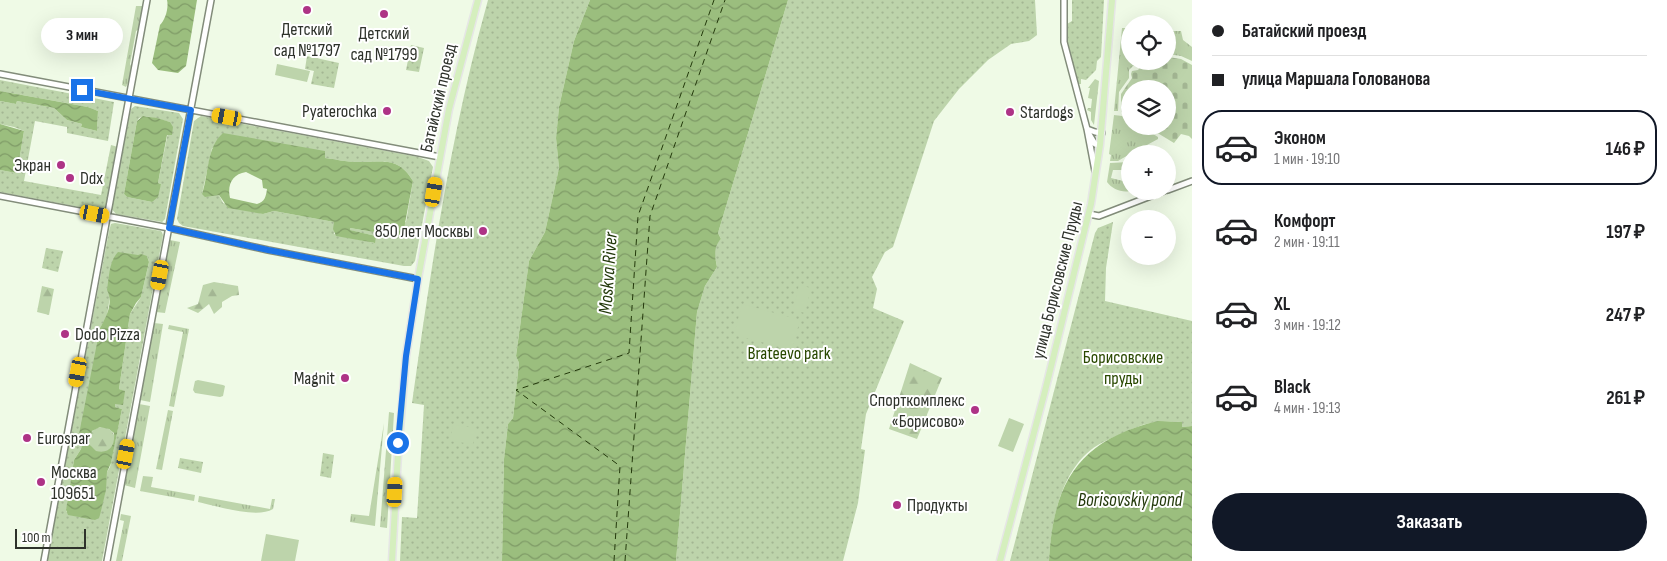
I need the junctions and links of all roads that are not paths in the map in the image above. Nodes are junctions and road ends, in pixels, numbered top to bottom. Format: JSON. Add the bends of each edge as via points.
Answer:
{"nodes":[{"id":1,"x":147,"y":0,"type":"edge"},
{"id":2,"x":211,"y":0,"type":"edge"},
{"id":3,"x":478,"y":0,"type":"edge"},
{"id":4,"x":1064,"y":0,"type":"edge"},
{"id":5,"x":1112,"y":0,"type":"edge"},
{"id":6,"x":0,"y":74,"type":"edge"},
{"id":7,"x":129,"y":98,"type":"junction"},
{"id":8,"x":191,"y":110,"type":"junction"},
{"id":9,"x":1087,"y":129,"type":"junction"},
{"id":10,"x":1102,"y":132,"type":"junction"},
{"id":11,"x":1100,"y":145,"type":"junction"},
{"id":12,"x":440,"y":157,"type":"junction"},
{"id":13,"x":1096,"y":174,"type":"junction"},
{"id":14,"x":1192,"y":181,"type":"edge"},
{"id":15,"x":1176,"y":187,"type":"edge"},
{"id":16,"x":0,"y":196,"type":"edge"},
{"id":17,"x":1142,"y":200,"type":"edge"},
{"id":18,"x":1088,"y":214,"type":"junction"},
{"id":19,"x":108,"y":217,"type":"junction"},
{"id":20,"x":169,"y":228,"type":"junction"},
{"id":21,"x":418,"y":279,"type":"junction"},
{"id":22,"x":44,"y":561,"type":"edge"},
{"id":23,"x":107,"y":561,"type":"edge"},
{"id":24,"x":392,"y":561,"type":"edge"},
{"id":25,"x":1000,"y":561,"type":"edge"}],
"edges":[{"from":1,"to":7,"type":"street"},
{"from":2,"to":8,"type":"street"},
{"from":3,"to":12,"type":"main road","name":"Батайский проезд"},
{"from":4,"to":9,"type":"street","via":[[1064,42]]},
{"from":5,"to":10,"type":"main road","name":"улица Борисовские Пруды"},
{"from":6,"to":7,"type":"street"},
{"from":7,"to":8,"type":"street"},
{"from":7,"to":19,"type":"street"},
{"from":8,"to":12,"type":"street"},
{"from":8,"to":20,"type":"street"},
{"from":9,"to":10,"type":"street"},
{"from":9,"to":11,"type":"street","via":[[1095,144]]},
{"from":9,"to":13,"type":"street"},
{"from":10,"to":11,"type":"main road","name":"улица Борисовские Пруды"},
{"from":11,"to":13,"type":"main road","name":"улица Борисовские Пруды"},
{"from":12,"to":21,"type":"main road","name":"Батайский проезд"},
{"from":13,"to":18,"type":"main road","name":"улица Борисовские Пруды"},
{"from":14,"to":15,"type":"street"},
{"from":16,"to":19,"type":"street"},
{"from":17,"to":18,"type":"street","via":[[1098,216]]},
{"from":18,"to":25,"type":"main road","name":"улица Борисовские Пруды"},
{"from":19,"to":20,"type":"street"},
{"from":19,"to":22,"type":"street"},
{"from":20,"to":21,"type":"street"},
{"from":20,"to":23,"type":"street"},
{"from":21,"to":24,"type":"main road","name":"Батайский проезд","via":[[402,396]]}]}
